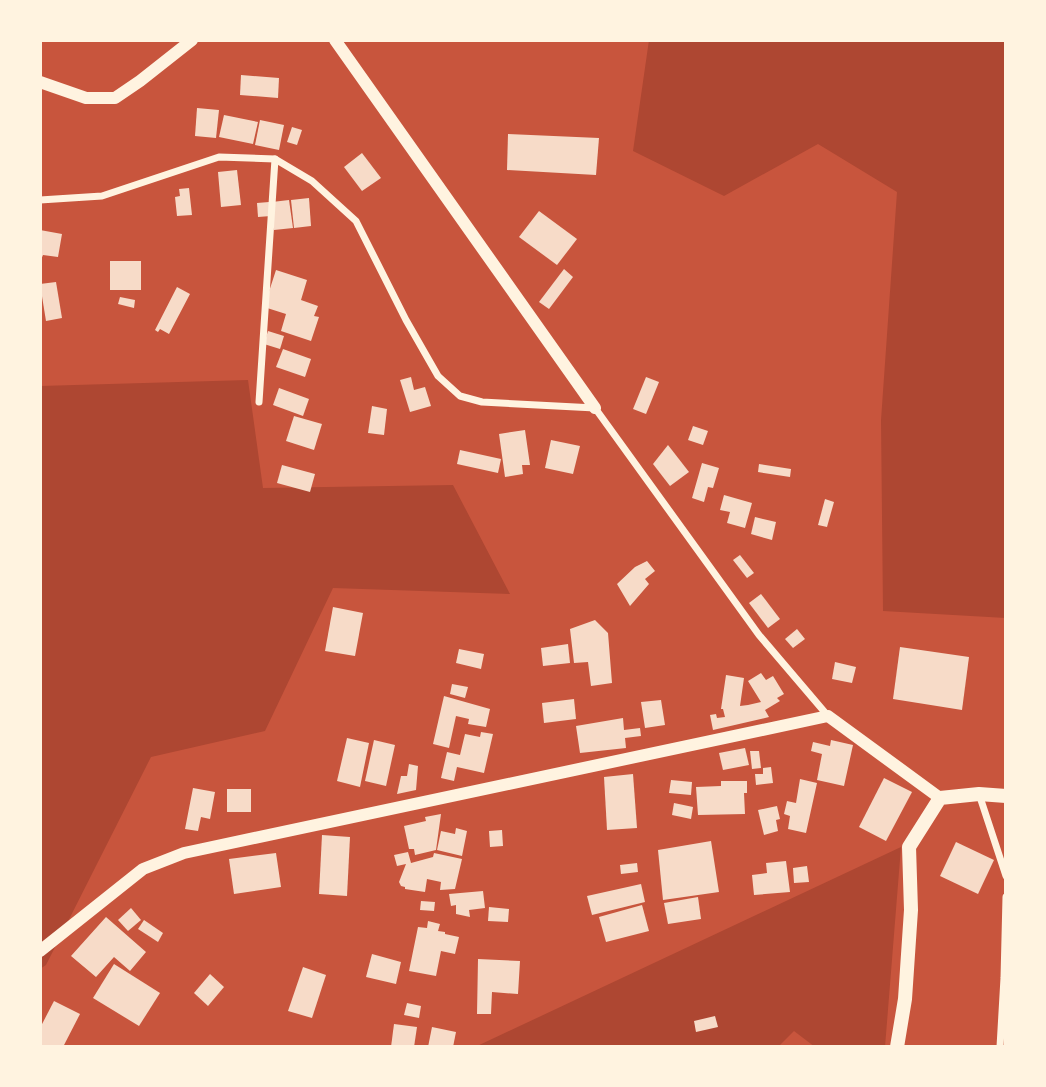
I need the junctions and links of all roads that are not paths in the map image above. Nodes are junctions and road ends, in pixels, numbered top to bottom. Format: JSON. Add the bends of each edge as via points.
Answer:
{"nodes":[{"id":1,"x":192,"y":40,"type":"edge"},
{"id":2,"x":335,"y":40,"type":"edge"},
{"id":3,"x":40,"y":82,"type":"edge"},
{"id":4,"x":275,"y":159,"type":"junction"},
{"id":5,"x":40,"y":201,"type":"edge"},
{"id":6,"x":259,"y":402,"type":"dead end"},
{"id":7,"x":595,"y":408,"type":"junction"},
{"id":8,"x":828,"y":716,"type":"junction"},
{"id":9,"x":979,"y":794,"type":"junction"},
{"id":10,"x":1006,"y":796,"type":"edge"},
{"id":11,"x":940,"y":798,"type":"junction"},
{"id":12,"x":1006,"y":876,"type":"edge"},
{"id":13,"x":1006,"y":897,"type":"edge"},
{"id":14,"x":40,"y":951,"type":"edge"},
{"id":15,"x":897,"y":1047,"type":"edge"},
{"id":16,"x":1000,"y":1047,"type":"edge"}],
"edges":[{"from":1,"to":3,"type":"street","via":[[114,98],[86,98]]},
{"from":2,"to":7,"type":"street"},
{"from":4,"to":5,"type":"street","via":[[219,157],[102,196]]},
{"from":4,"to":6,"type":"street"},
{"from":4,"to":7,"type":"street","via":[[313,181],[356,221],[438,376],[460,396],[482,402]]},
{"from":7,"to":8,"type":"street","via":[[759,635]]},
{"from":8,"to":11,"type":"street"},
{"from":8,"to":14,"type":"street","via":[[184,853],[144,869]]},
{"from":9,"to":10,"type":"main road"},
{"from":9,"to":11,"type":"main road"},
{"from":9,"to":12,"type":"street"},
{"from":11,"to":15,"type":"main road","via":[[909,846],[911,910]]},
{"from":13,"to":16,"type":"street"}]}
